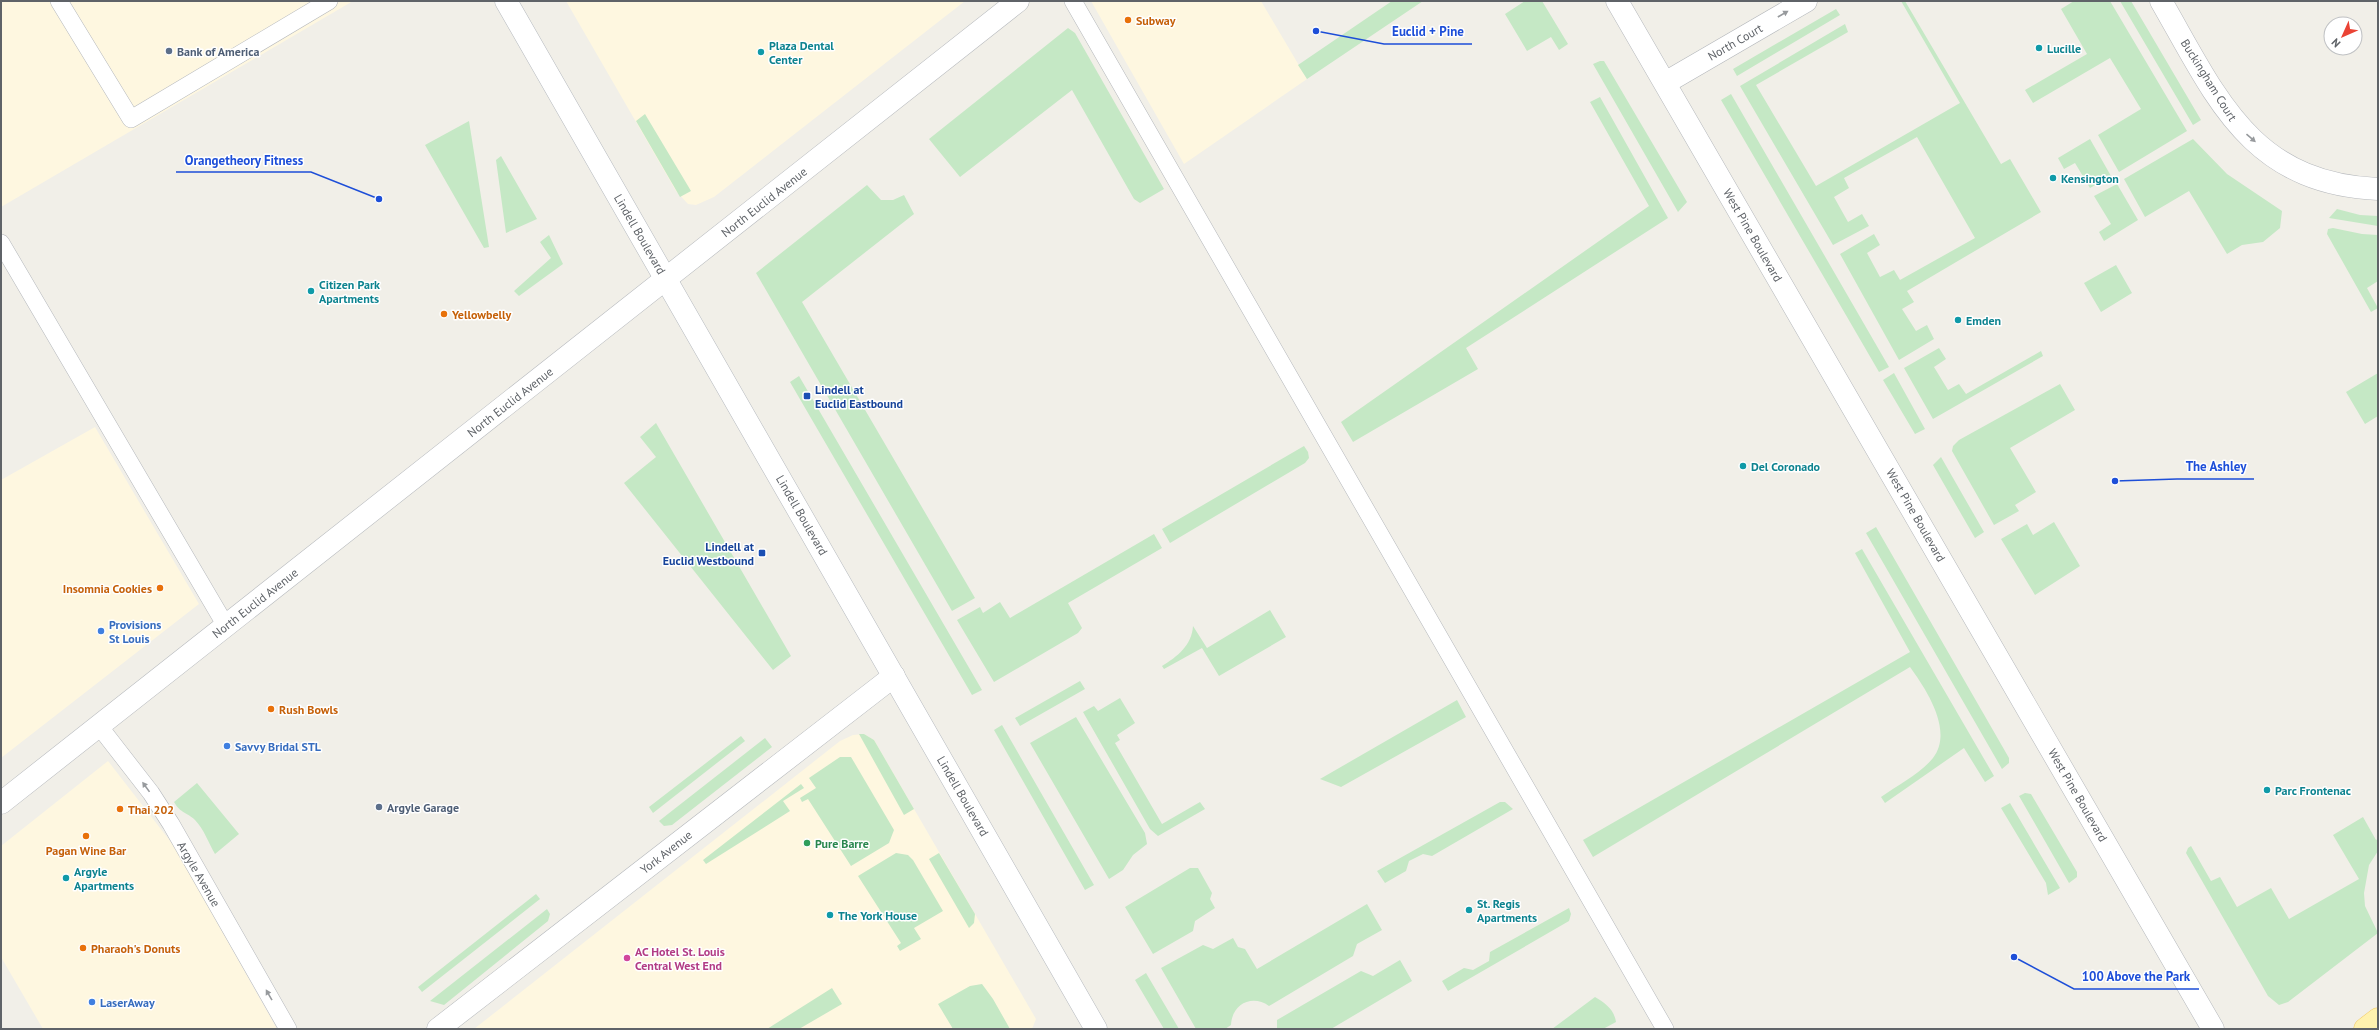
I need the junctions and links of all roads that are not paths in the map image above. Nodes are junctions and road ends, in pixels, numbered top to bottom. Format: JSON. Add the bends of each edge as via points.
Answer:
{"nodes":[{"id":1,"x":59,"y":1,"type":"edge"},
{"id":2,"x":329,"y":1,"type":"edge"},
{"id":3,"x":506,"y":1,"type":"edge"},
{"id":4,"x":1018,"y":1,"type":"edge"},
{"id":5,"x":1073,"y":1,"type":"edge"},
{"id":6,"x":1617,"y":1,"type":"edge"},
{"id":7,"x":1806,"y":1,"type":"edge"},
{"id":8,"x":2161,"y":1,"type":"edge"},
{"id":9,"x":1665,"y":83,"type":"junction"},
{"id":10,"x":2378,"y":189,"type":"edge"},
{"id":11,"x":1,"y":243,"type":"edge"},
{"id":12,"x":666,"y":279,"type":"junction"},
{"id":13,"x":226,"y":626,"type":"junction"},
{"id":14,"x":894,"y":676,"type":"junction"},
{"id":15,"x":99,"y":726,"type":"junction"},
{"id":16,"x":1,"y":803,"type":"edge"},
{"id":17,"x":2378,"y":1019,"type":"edge"},
{"id":18,"x":288,"y":1029,"type":"edge"},
{"id":19,"x":438,"y":1029,"type":"edge"},
{"id":20,"x":1096,"y":1029,"type":"edge"},
{"id":21,"x":1665,"y":1029,"type":"edge"},
{"id":22,"x":2213,"y":1029,"type":"edge"},
{"id":23,"x":2365,"y":1029,"type":"edge"}],
"edges":[{"from":1,"to":2,"type":"lane","via":[[131,119]]},
{"from":3,"to":12,"type":"street","name":"Lindell Boulevard"},
{"from":4,"to":12,"type":"street","name":"North Euclid Avenue"},
{"from":5,"to":21,"type":"lane"},
{"from":6,"to":9,"type":"street","name":"West Pine Boulevard"},
{"from":9,"to":7,"type":"street","name":"North Court","one_way":true},
{"from":8,"to":10,"type":"street","name":"Buckingham Court","one_way":true,"via":[[2222,106],[2242,131],[2269,154],[2296,170],[2330,182]]},
{"from":9,"to":22,"type":"street","name":"West Pine Boulevard"},
{"from":11,"to":13,"type":"lane"},
{"from":12,"to":13,"type":"street","name":"North Euclid Avenue"},
{"from":12,"to":14,"type":"street","name":"Lindell Boulevard"},
{"from":13,"to":15,"type":"street","name":"North Euclid Avenue"},
{"from":14,"to":19,"type":"street","name":"York Avenue"},
{"from":14,"to":20,"type":"street","name":"Lindell Boulevard"},
{"from":15,"to":16,"type":"street","name":"North Euclid Avenue"},
{"from":18,"to":15,"type":"lane","name":"Argyle Avenue","one_way":true,"via":[[151,793]]},
{"from":17,"to":23,"type":"main road"}]}
